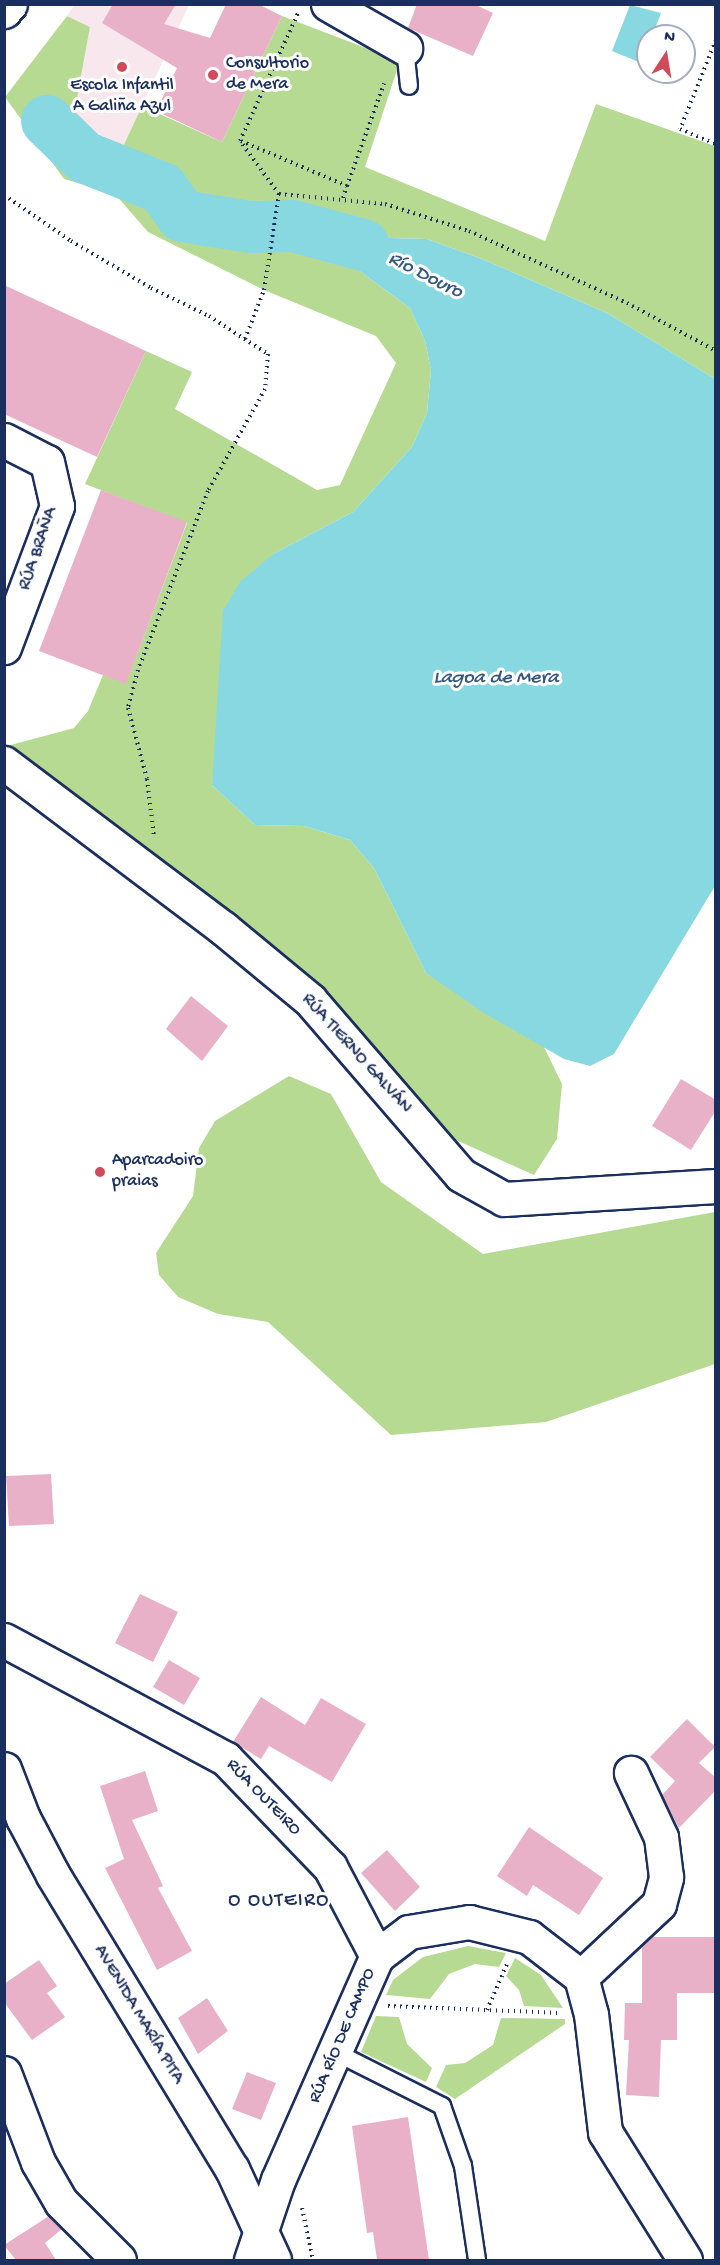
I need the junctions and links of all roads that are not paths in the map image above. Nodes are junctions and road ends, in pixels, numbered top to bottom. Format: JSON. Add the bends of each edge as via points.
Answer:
{"nodes":[{"id":1,"x":10,"y":4,"type":"edge"},
{"id":2,"x":328,"y":4,"type":"edge"},
{"id":3,"x":4,"y":11,"type":"edge"},
{"id":4,"x":402,"y":46,"type":"joint"},
{"id":5,"x":409,"y":86,"type":"dead end"},
{"id":6,"x":4,"y":440,"type":"edge"},
{"id":7,"x":4,"y":646,"type":"edge"},
{"id":8,"x":4,"y":763,"type":"edge"},
{"id":9,"x":716,"y":1186,"type":"edge"},
{"id":10,"x":4,"y":1640,"type":"edge"},
{"id":11,"x":4,"y":1769,"type":"edge"},
{"id":12,"x":631,"y":1773,"type":"dead end"},
{"id":13,"x":377,"y":1956,"type":"junction"},
{"id":14,"x":581,"y":1977,"type":"junction"},
{"id":15,"x":336,"y":2053,"type":"junction"},
{"id":16,"x":4,"y":2073,"type":"edge"},
{"id":17,"x":261,"y":2225,"type":"junction"},
{"id":18,"x":119,"y":2260,"type":"edge"},
{"id":19,"x":250,"y":2260,"type":"edge"},
{"id":20,"x":274,"y":2260,"type":"edge"},
{"id":21,"x":477,"y":2260,"type":"edge"},
{"id":22,"x":685,"y":2260,"type":"edge"}],
"edges":[{"from":1,"to":3,"type":"street"},
{"from":2,"to":4,"type":"street"},
{"from":4,"to":5,"type":"lane"},
{"from":6,"to":7,"type":"street","name":"RÚA BRAÑA","via":[[47,462],[57,506]]},
{"from":8,"to":9,"type":"street","name":"RÚA TIERNO GALVÁN","via":[[223,928],[310,1000],[462,1175],[504,1199]]},
{"from":10,"to":13,"type":"street","name":"RÚA OUTEIRO","via":[[226,1759],[330,1867]]},
{"from":11,"to":17,"type":"street","name":"AVENIDA MARÍA PITA","via":[[23,1818],[53,1875],[232,2169]]},
{"from":12,"to":14,"type":"street","via":[[661,1837],[666,1877],[659,1904]]},
{"from":13,"to":14,"type":"street","name":"RÚA RÍO DE CAMPO","via":[[409,1932],[469,1922],[529,1937]]},
{"from":13,"to":15,"type":"street","name":"RÚA RÍO DE CAMPO"},
{"from":14,"to":22,"type":"street","via":[[591,2014],[605,2132]]},
{"from":15,"to":17,"type":"street","name":"RÚA RÍO DE CAMPO"},
{"from":15,"to":21,"type":"lane","via":[[442,2106],[463,2166]]},
{"from":16,"to":18,"type":"street","via":[[38,2162],[61,2202]]},
{"from":17,"to":19,"type":"street","name":"RÚA RÍO DE CAMPO"},
{"from":17,"to":20,"type":"street","name":"AVENIDA MARÍA PITA"}]}
